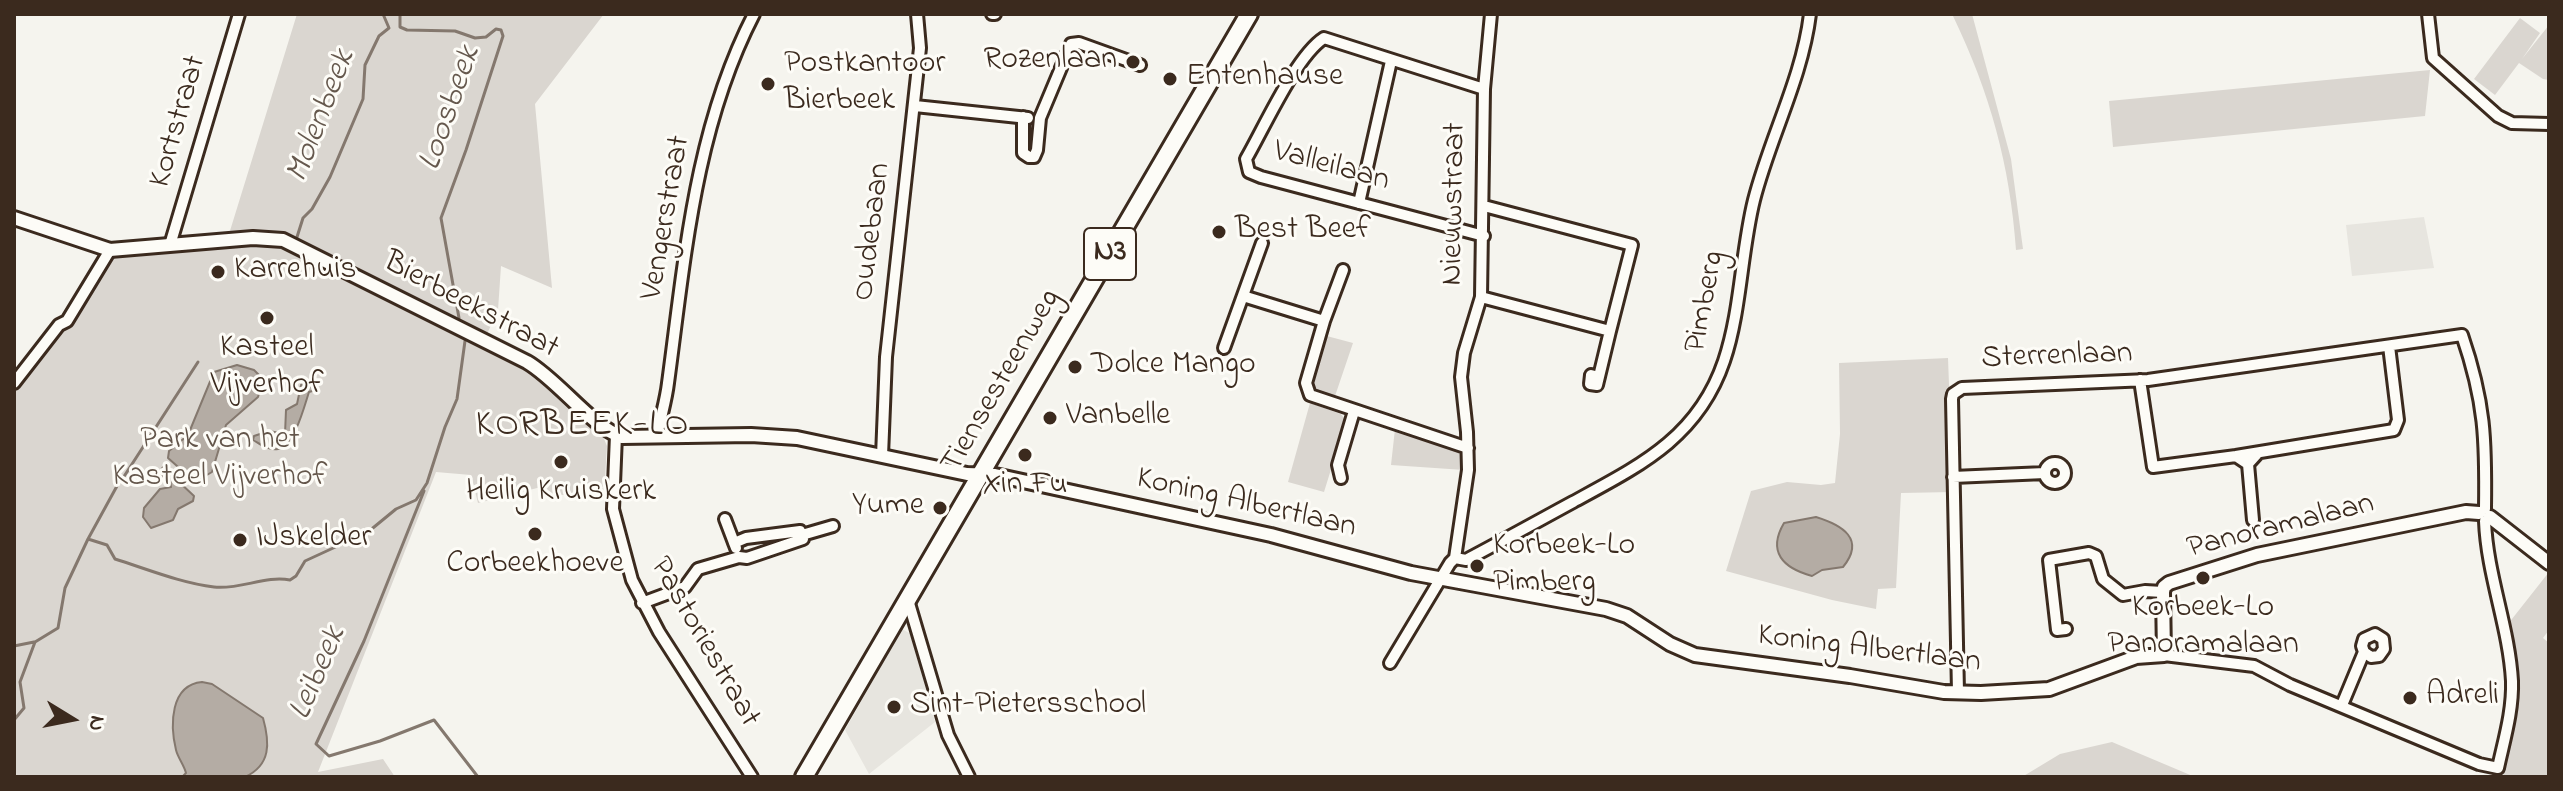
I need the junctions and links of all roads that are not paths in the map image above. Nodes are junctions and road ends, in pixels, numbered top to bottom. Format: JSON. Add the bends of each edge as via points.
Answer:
{"nodes":[{"id":1,"x":239,"y":14,"type":"edge"},
{"id":2,"x":754,"y":14,"type":"edge"},
{"id":3,"x":917,"y":14,"type":"edge"},
{"id":4,"x":1249,"y":14,"type":"edge"},
{"id":5,"x":1491,"y":14,"type":"edge"},
{"id":6,"x":1810,"y":14,"type":"edge"},
{"id":7,"x":2428,"y":14,"type":"edge"},
{"id":8,"x":1391,"y":61,"type":"junction"},
{"id":9,"x":1140,"y":65,"type":"dead end"},
{"id":10,"x":1484,"y":89,"type":"junction"},
{"id":11,"x":915,"y":106,"type":"junction"},
{"id":12,"x":1023,"y":117,"type":"junction"},
{"id":13,"x":1040,"y":118,"type":"junction"},
{"id":14,"x":2549,"y":124,"type":"edge"},
{"id":15,"x":1359,"y":203,"type":"junction"},
{"id":16,"x":1484,"y":206,"type":"junction"},
{"id":17,"x":14,"y":218,"type":"edge"},
{"id":18,"x":1484,"y":236,"type":"junction"},
{"id":19,"x":1262,"y":243,"type":"dead end"},
{"id":20,"x":170,"y":245,"type":"junction"},
{"id":21,"x":110,"y":250,"type":"junction"},
{"id":22,"x":1343,"y":270,"type":"dead end"},
{"id":23,"x":1243,"y":296,"type":"junction"},
{"id":24,"x":1481,"y":297,"type":"junction"},
{"id":25,"x":1324,"y":321,"type":"junction"},
{"id":26,"x":1610,"y":331,"type":"junction"},
{"id":27,"x":2389,"y":346,"type":"junction"},
{"id":28,"x":1224,"y":348,"type":"dead end"},
{"id":29,"x":1599,"y":377,"type":"dead end"},
{"id":30,"x":2140,"y":380,"type":"junction"},
{"id":31,"x":14,"y":383,"type":"edge"},
{"id":32,"x":1354,"y":411,"type":"junction"},
{"id":33,"x":616,"y":435,"type":"junction"},
{"id":34,"x":657,"y":437,"type":"junction"},
{"id":35,"x":1468,"y":448,"type":"junction"},
{"id":36,"x":2258,"y":453,"type":"junction"},
{"id":37,"x":882,"y":456,"type":"junction"},
{"id":38,"x":2236,"y":456,"type":"junction"},
{"id":39,"x":2248,"y":464,"type":"junction"},
{"id":40,"x":2045,"y":473,"type":"dead end"},
{"id":41,"x":982,"y":474,"type":"junction"},
{"id":42,"x":1953,"y":477,"type":"junction"},
{"id":43,"x":1341,"y":478,"type":"dead end"},
{"id":44,"x":2485,"y":515,"type":"junction"},
{"id":45,"x":725,"y":519,"type":"dead end"},
{"id":46,"x":2253,"y":520,"type":"dead end"},
{"id":47,"x":833,"y":526,"type":"dead end"},
{"id":48,"x":802,"y":535,"type":"junction"},
{"id":49,"x":734,"y":543,"type":"junction"},
{"id":50,"x":739,"y":557,"type":"junction"},
{"id":51,"x":1455,"y":558,"type":"junction"},
{"id":52,"x":2549,"y":563,"type":"edge"},
{"id":53,"x":1441,"y":578,"type":"junction"},
{"id":54,"x":2163,"y":592,"type":"junction"},
{"id":55,"x":908,"y":600,"type":"junction"},
{"id":56,"x":642,"y":603,"type":"junction"},
{"id":57,"x":2066,"y":629,"type":"dead end"},
{"id":58,"x":2364,"y":652,"type":"dead end"},
{"id":59,"x":2164,"y":655,"type":"junction"},
{"id":60,"x":1390,"y":663,"type":"dead end"},
{"id":61,"x":1958,"y":692,"type":"junction"},
{"id":62,"x":2342,"y":705,"type":"junction"},
{"id":63,"x":752,"y":777,"type":"edge"},
{"id":64,"x":804,"y":777,"type":"edge"},
{"id":65,"x":969,"y":777,"type":"edge"}],
"edges":[{"from":1,"to":20,"type":"street","name":"Kortstraat"},
{"from":2,"to":34,"type":"street","name":"Vengerstraat","via":[[727,73],[703,150]]},
{"from":3,"to":11,"type":"street","name":"Oudebaan"},
{"from":4,"to":41,"type":"main road","name":"Tiensesteenweg","number":"N3"},
{"from":5,"to":10,"type":"street","name":"Nieuwstraat"},
{"from":6,"to":51,"type":"street","name":"Pimberg","via":[[1802,58],[1749,218],[1728,347],[1706,399],[1679,434],[1639,467],[1466,560]]},
{"from":7,"to":14,"type":"street","via":[[2433,58],[2498,116],[2512,123]]},
{"from":8,"to":10,"type":"street","name":"Valleilaan"},
{"from":8,"to":15,"type":"street"},
{"from":8,"to":15,"type":"street","name":"Valleilaan","via":[[1324,38],[1315,44],[1246,159],[1249,172],[1261,177]]},
{"from":9,"to":13,"type":"street","via":[[1071,44]]},
{"from":10,"to":16,"type":"street","name":"Nieuwstraat"},
{"from":11,"to":12,"type":"street"},
{"from":11,"to":37,"type":"street","name":"Oudebaan","via":[[886,357]]},
{"from":12,"to":13,"type":"street"},
{"from":12,"to":13,"type":"street","via":[[1021,147],[1029,157],[1037,150]]},
{"from":15,"to":18,"type":"street","name":"Valleilaan"},
{"from":16,"to":18,"type":"street","name":"Nieuwstraat"},
{"from":16,"to":26,"type":"street","via":[[1632,245]]},
{"from":17,"to":21,"type":"street","name":"Bierbeekstraat"},
{"from":18,"to":24,"type":"street","name":"Nieuwstraat"},
{"from":19,"to":23,"type":"street"},
{"from":20,"to":21,"type":"street","name":"Bierbeekstraat"},
{"from":20,"to":33,"type":"street","name":"Bierbeekstraat","via":[[270,237],[292,243],[527,362]]},
{"from":21,"to":31,"type":"street","via":[[67,321]]},
{"from":22,"to":25,"type":"street"},
{"from":23,"to":25,"type":"street"},
{"from":23,"to":28,"type":"street"},
{"from":24,"to":26,"type":"street"},
{"from":24,"to":35,"type":"street","name":"Nieuwstraat","via":[[1461,377]]},
{"from":25,"to":32,"type":"street","via":[[1306,383],[1310,395]]},
{"from":26,"to":29,"type":"street","via":[[1607,344],[1600,372],[1597,385],[1590,384],[1591,375]]},
{"from":27,"to":30,"type":"street","name":"Sterrenlaan"},
{"from":27,"to":36,"type":"street","via":[[2398,420],[2394,430]]},
{"from":27,"to":44,"type":"street","name":"Sterrenlaan","via":[[2462,335],[2486,432]]},
{"from":30,"to":38,"type":"street","via":[[2153,467]]},
{"from":30,"to":42,"type":"street","name":"Sterrenlaan","via":[[1957,390],[1952,399]]},
{"from":32,"to":35,"type":"street"},
{"from":32,"to":43,"type":"street","via":[[1338,465]]},
{"from":33,"to":34,"type":"street"},
{"from":33,"to":56,"type":"street","name":"Pastoriestraat","via":[[613,509],[623,555]]},
{"from":34,"to":37,"type":"street","via":[[797,438]]},
{"from":35,"to":51,"type":"street","name":"Nieuwstraat"},
{"from":36,"to":38,"type":"street"},
{"from":36,"to":39,"type":"street"},
{"from":37,"to":41,"type":"street"},
{"from":38,"to":39,"type":"street"},
{"from":39,"to":46,"type":"street"},
{"from":40,"to":42,"type":"street"},
{"from":41,"to":53,"type":"street","name":"Koning Albertlaan","via":[[1233,526]]},
{"from":41,"to":55,"type":"main road","name":"Tiensesteenweg","number":"N3"},
{"from":42,"to":61,"type":"street","name":"Sterrenlaan"},
{"from":44,"to":52,"type":"street"},
{"from":44,"to":54,"type":"street","name":"Panoramalaan","via":[[2466,512],[2257,555],[2169,583]]},
{"from":44,"to":62,"type":"street","name":"Koning Albertlaan","via":[[2488,559],[2512,680],[2498,768]]},
{"from":45,"to":49,"type":"street"},
{"from":47,"to":48,"type":"street"},
{"from":48,"to":49,"type":"street","via":[[800,531]]},
{"from":48,"to":50,"type":"street","via":[[803,539]]},
{"from":49,"to":50,"type":"street"},
{"from":50,"to":56,"type":"street","via":[[698,569],[685,587]]},
{"from":51,"to":53,"type":"street","name":"Nieuwstraat"},
{"from":53,"to":60,"type":"street","name":"Nieuwstraat"},
{"from":53,"to":61,"type":"street","name":"Koning Albertlaan","via":[[1619,613],[1695,655]]},
{"from":54,"to":57,"type":"street","via":[[2123,595],[2103,579],[2096,556],[2089,553],[2049,560],[2057,630]]},
{"from":54,"to":59,"type":"street","name":"Panoramalaan"},
{"from":55,"to":64,"type":"main road","name":"Tiensesteenweg","number":"N3"},
{"from":55,"to":65,"type":"street","via":[[948,735]]},
{"from":56,"to":63,"type":"street","name":"Pastoriestraat"},
{"from":58,"to":62,"type":"street"},
{"from":59,"to":61,"type":"street","name":"Koning Albertlaan","via":[[2136,657],[2049,689]]},
{"from":59,"to":62,"type":"street","name":"Koning Albertlaan","via":[[2254,666]]}]}
